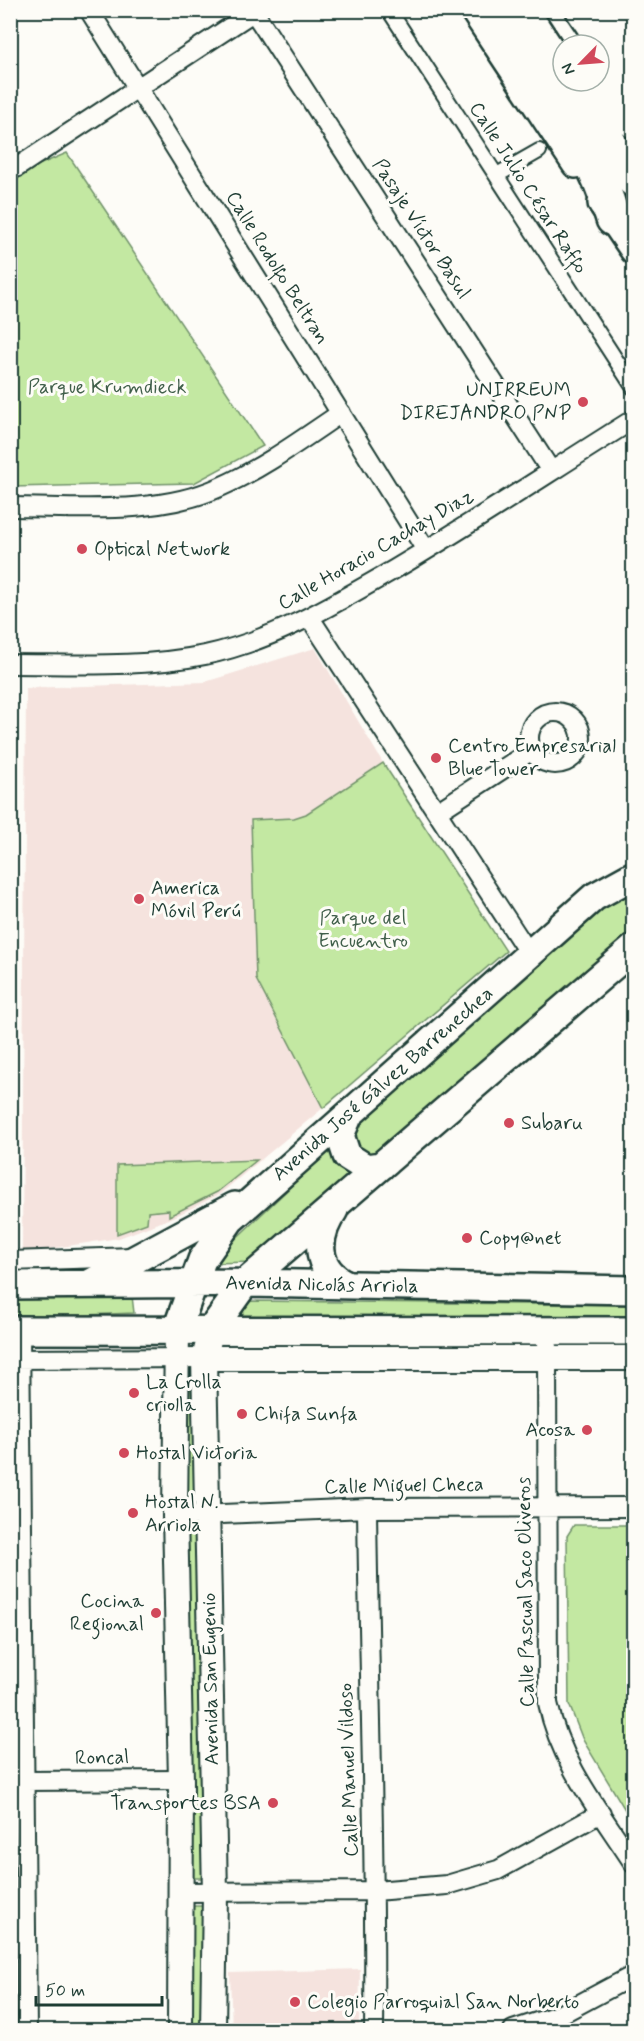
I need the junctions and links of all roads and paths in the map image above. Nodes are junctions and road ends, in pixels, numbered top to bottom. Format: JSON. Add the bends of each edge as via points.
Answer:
{"nodes":[{"id":1,"x":89,"y":10,"type":"edge"},
{"id":2,"x":389,"y":10,"type":"edge"},
{"id":3,"x":474,"y":10,"type":"edge"},
{"id":4,"x":496,"y":10,"type":"edge"},
{"id":5,"x":521,"y":10,"type":"edge"},
{"id":6,"x":561,"y":10,"type":"edge"},
{"id":7,"x":255,"y":11,"type":"edge"},
{"id":8,"x":602,"y":12,"type":"edge"},
{"id":9,"x":575,"y":33,"type":"edge"},
{"id":10,"x":633,"y":46,"type":"edge"},
{"id":11,"x":551,"y":56,"type":"edge"},
{"id":12,"x":633,"y":84,"type":"edge"},
{"id":13,"x":611,"y":87,"type":"edge"},
{"id":14,"x":138,"y":88,"type":"junction"},
{"id":15,"x":576,"y":93,"type":"edge"},
{"id":16,"x":633,"y":121,"type":"edge"},
{"id":17,"x":539,"y":151,"type":"dead end"},
{"id":18,"x":10,"y":168,"type":"edge"},
{"id":19,"x":497,"y":175,"type":"junction"},
{"id":20,"x":633,"y":180,"type":"edge"},
{"id":21,"x":613,"y":219,"type":"junction"},
{"id":22,"x":633,"y":250,"type":"edge"},
{"id":23,"x":633,"y":388,"type":"edge"},
{"id":24,"x":340,"y":413,"type":"junction"},
{"id":25,"x":633,"y":419,"type":"edge"},
{"id":26,"x":551,"y":471,"type":"junction"},
{"id":27,"x":10,"y":507,"type":"edge"},
{"id":28,"x":426,"y":550,"type":"junction"},
{"id":29,"x":310,"y":618,"type":"junction"},
{"id":30,"x":10,"y":664,"type":"edge"},
{"id":31,"x":532,"y":750,"type":"dead end"},
{"id":32,"x":437,"y":812,"type":"junction"},
{"id":33,"x":633,"y":862,"type":"edge"},
{"id":34,"x":633,"y":875,"type":"edge"},
{"id":35,"x":594,"y":897,"type":"junction"},
{"id":36,"x":632,"y":952,"type":"edge"},
{"id":37,"x":530,"y":955,"type":"junction"},
{"id":38,"x":347,"y":1119,"type":"junction"},
{"id":39,"x":381,"y":1166,"type":"junction"},
{"id":40,"x":252,"y":1198,"type":"junction"},
{"id":41,"x":340,"y":1201,"type":"junction"},
{"id":42,"x":138,"y":1256,"type":"junction"},
{"id":43,"x":10,"y":1261,"type":"edge"},
{"id":44,"x":245,"y":1283,"type":"junction"},
{"id":45,"x":192,"y":1284,"type":"junction"},
{"id":46,"x":345,"y":1284,"type":"junction"},
{"id":47,"x":10,"y":1285,"type":"edge"},
{"id":48,"x":87,"y":1285,"type":"junction"},
{"id":49,"x":633,"y":1290,"type":"edge"},
{"id":50,"x":177,"y":1329,"type":"junction"},
{"id":51,"x":212,"y":1329,"type":"junction"},
{"id":52,"x":15,"y":1330,"type":"edge"},
{"id":53,"x":633,"y":1331,"type":"edge"},
{"id":54,"x":547,"y":1345,"type":"junction"},
{"id":55,"x":204,"y":1358,"type":"junction"},
{"id":56,"x":633,"y":1358,"type":"edge"},
{"id":57,"x":16,"y":1359,"type":"edge"},
{"id":58,"x":174,"y":1359,"type":"junction"},
{"id":59,"x":546,"y":1506,"type":"junction"},
{"id":60,"x":633,"y":1507,"type":"edge"},
{"id":61,"x":367,"y":1508,"type":"junction"},
{"id":62,"x":16,"y":1514,"type":"edge"},
{"id":63,"x":207,"y":1514,"type":"junction"},
{"id":64,"x":175,"y":1516,"type":"junction"},
{"id":65,"x":181,"y":1780,"type":"junction"},
{"id":66,"x":23,"y":1781,"type":"junction"},
{"id":67,"x":601,"y":1813,"type":"junction"},
{"id":68,"x":633,"y":1864,"type":"edge"},
{"id":69,"x":375,"y":1891,"type":"junction"},
{"id":70,"x":181,"y":1892,"type":"junction"},
{"id":71,"x":215,"y":1893,"type":"junction"},
{"id":72,"x":633,"y":1975,"type":"edge"},
{"id":73,"x":27,"y":2031,"type":"edge"},
{"id":74,"x":180,"y":2031,"type":"edge"},
{"id":75,"x":213,"y":2031,"type":"edge"},
{"id":76,"x":374,"y":2031,"type":"edge"},
{"id":77,"x":513,"y":2031,"type":"edge"}],
"edges":[{"from":1,"to":14,"type":"street","name":"Calle Rodolfo Beltran"},
{"from":2,"to":19,"type":"street","name":"Calle Julio César Raffo"},
{"from":3,"to":21,"type":"main road"},
{"from":4,"to":21,"type":"highway","via":[[588,156]]},
{"from":5,"to":11,"type":"highway"},
{"from":6,"to":9,"type":"highway"},
{"from":7,"to":14,"type":"street"},
{"from":7,"to":26,"type":"street","name":"Pasaje Víctor Basul"},
{"from":8,"to":10,"type":"main road"},
{"from":8,"to":12,"type":"highway"},
{"from":13,"to":16,"type":"highway"},
{"from":14,"to":18,"type":"street","via":[[16,168]]},
{"from":14,"to":24,"type":"street","name":"Calle Rodolfo Beltran"},
{"from":15,"to":20,"type":"highway"},
{"from":17,"to":19,"type":"street"},
{"from":19,"to":23,"type":"street","name":"Calle Julio César Raffo"},
{"from":21,"to":22,"type":"main road"},
{"from":24,"to":27,"type":"street","via":[[260,468],[217,489],[169,502],[117,507]]},
{"from":24,"to":28,"type":"street","name":"Calle Rodolfo Beltran"},
{"from":25,"to":26,"type":"street","name":"Calle Horacio Cachay Diaz"},
{"from":26,"to":28,"type":"street","name":"Calle Horacio Cachay Diaz"},
{"from":28,"to":29,"type":"street","name":"Calle Horacio Cachay Diaz"},
{"from":29,"to":30,"type":"street","name":"Calle Horacio Cachay Diaz","via":[[238,646],[174,660]]},
{"from":29,"to":32,"type":"street"},
{"from":31,"to":32,"type":"street"},
{"from":32,"to":37,"type":"street"},
{"from":33,"to":35,"type":"main road"},
{"from":34,"to":35,"type":"main road","name":"Avenida José Gálvez Barrenechea"},
{"from":35,"to":37,"type":"main road","name":"Avenida José Gálvez Barrenechea"},
{"from":36,"to":39,"type":"main road"},
{"from":37,"to":38,"type":"main road","name":"Avenida José Gálvez Barrenechea"},
{"from":38,"to":39,"type":"main road","via":[[340,1134],[347,1156],[366,1168]]},
{"from":38,"to":40,"type":"main road","name":"Avenida José Gálvez Barrenechea"},
{"from":39,"to":41,"type":"main road"},
{"from":40,"to":42,"type":"main road"},
{"from":40,"to":45,"type":"main road","name":"Avenida José Gálvez Barrenechea","via":[[220,1232]]},
{"from":41,"to":44,"type":"main road"},
{"from":41,"to":46,"type":"main road","via":[[323,1230],[320,1249],[328,1272]]},
{"from":42,"to":43,"type":"street"},
{"from":42,"to":48,"type":"main road"},
{"from":44,"to":45,"type":"main road","name":"Avenida Nicolás Arriola"},
{"from":44,"to":46,"type":"main road","name":"Avenida Nicolás Arriola"},
{"from":44,"to":51,"type":"main road"},
{"from":45,"to":48,"type":"main road","name":"Avenida Nicolás Arriola"},
{"from":45,"to":50,"type":"main road","name":"Avenida José Gálvez Barrenechea"},
{"from":46,"to":49,"type":"main road","name":"Avenida Nicolás Arriola"},
{"from":47,"to":48,"type":"main road","name":"Avenida Nicolás Arriola"},
{"from":50,"to":51,"type":"main road"},
{"from":50,"to":52,"type":"main road"},
{"from":50,"to":58,"type":"street","name":"Avenida San Eugenio"},
{"from":51,"to":54,"type":"main road"},
{"from":51,"to":55,"type":"street","name":"Avenida San Eugenio"},
{"from":52,"to":57,"type":"street"},
{"from":53,"to":54,"type":"main road"},
{"from":54,"to":55,"type":"street"},
{"from":54,"to":56,"type":"street"},
{"from":54,"to":59,"type":"street","name":"Calle Pascual Saco Oliveros"},
{"from":55,"to":58,"type":"street"},
{"from":55,"to":63,"type":"street","name":"Avenida San Eugenio"},
{"from":57,"to":58,"type":"street"},
{"from":57,"to":62,"type":"street"},
{"from":58,"to":64,"type":"street","name":"Avenida San Eugenio"},
{"from":59,"to":60,"type":"street","name":"Calle Miguel Checa"},
{"from":59,"to":61,"type":"street","name":"Calle Miguel Checa"},
{"from":59,"to":67,"type":"street","name":"Calle Pascual Saco Oliveros","via":[[548,1703],[561,1748]]},
{"from":61,"to":63,"type":"street","name":"Calle Miguel Checa"},
{"from":61,"to":69,"type":"street","name":"Calle Manuel Vildoso"},
{"from":62,"to":66,"type":"street"},
{"from":63,"to":64,"type":"street","name":"Calle Miguel Checa"},
{"from":63,"to":71,"type":"street","name":"Avenida San Eugenio"},
{"from":64,"to":65,"type":"street","name":"Avenida San Eugenio"},
{"from":65,"to":66,"type":"street","name":"Roncal"},
{"from":65,"to":70,"type":"street","name":"Avenida San Eugenio"},
{"from":66,"to":73,"type":"street"},
{"from":67,"to":68,"type":"street","name":"Calle Pascual Saco Oliveros"},
{"from":67,"to":69,"type":"street","via":[[498,1870],[473,1879],[413,1890]]},
{"from":69,"to":71,"type":"street"},
{"from":69,"to":76,"type":"street","name":"Calle Manuel Vildoso"},
{"from":70,"to":71,"type":"street"},
{"from":70,"to":74,"type":"street","name":"Avenida San Eugenio"},
{"from":71,"to":75,"type":"street","name":"Avenida San Eugenio"},
{"from":72,"to":77,"type":"street","via":[[561,2014]]}]}
